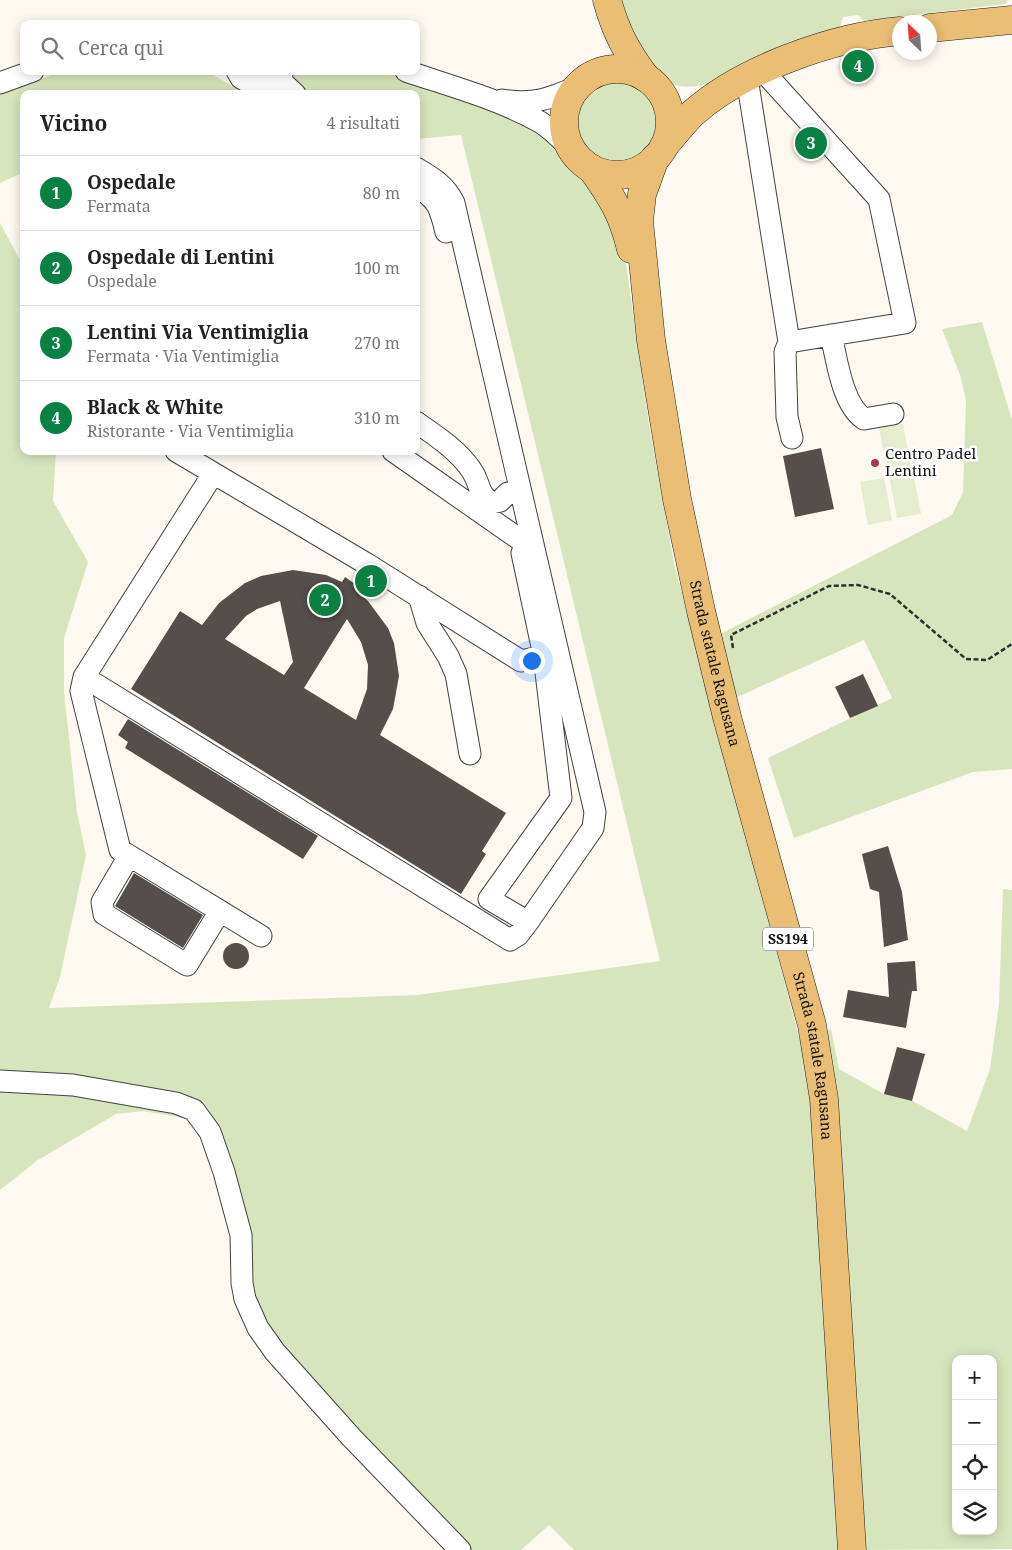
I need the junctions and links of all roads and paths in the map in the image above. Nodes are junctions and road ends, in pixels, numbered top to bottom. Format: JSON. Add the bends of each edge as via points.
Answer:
{"nodes":[{"id":1,"x":601,"y":0,"type":"edge"},
{"id":2,"x":607,"y":0,"type":"edge"},
{"id":3,"x":1012,"y":20,"type":"edge"},
{"id":4,"x":937,"y":27,"type":"edge"},
{"id":5,"x":892,"y":32,"type":"edge"},
{"id":6,"x":22,"y":75,"type":"edge"},
{"id":7,"x":278,"y":75,"type":"edge"},
{"id":8,"x":282,"y":75,"type":"edge"},
{"id":9,"x":418,"y":75,"type":"edge"},
{"id":10,"x":751,"y":77,"type":"junction"},
{"id":11,"x":246,"y":80,"type":"edge"},
{"id":12,"x":650,"y":81,"type":"junction"},
{"id":13,"x":0,"y":83,"type":"edge"},
{"id":14,"x":582,"y":83,"type":"junction"},
{"id":15,"x":291,"y":90,"type":"edge"},
{"id":16,"x":484,"y":98,"type":"junction"},
{"id":17,"x":659,"y":153,"type":"junction"},
{"id":18,"x":582,"y":159,"type":"junction"},
{"id":19,"x":420,"y":170,"type":"edge"},
{"id":20,"x":420,"y":189,"type":"edge"},
{"id":21,"x":831,"y":335,"type":"junction"},
{"id":22,"x":651,"y":340,"type":"junction"},
{"id":23,"x":789,"y":342,"type":"junction"},
{"id":24,"x":893,"y":414,"type":"dead end"},
{"id":25,"x":420,"y":425,"type":"edge"},
{"id":26,"x":792,"y":438,"type":"dead end"},
{"id":27,"x":182,"y":455,"type":"edge"},
{"id":28,"x":400,"y":455,"type":"edge"},
{"id":29,"x":213,"y":474,"type":"junction"},
{"id":30,"x":508,"y":493,"type":"junction"},
{"id":31,"x":471,"y":495,"type":"junction"},
{"id":32,"x":519,"y":539,"type":"junction"},
{"id":33,"x":419,"y":596,"type":"junction"},
{"id":34,"x":1012,"y":644,"type":"edge"},
{"id":35,"x":551,"y":650,"type":"junction"},
{"id":36,"x":734,"y":654,"type":"dead end"},
{"id":37,"x":521,"y":661,"type":"junction"},
{"id":38,"x":84,"y":677,"type":"junction"},
{"id":39,"x":554,"y":689,"type":"junction"},
{"id":40,"x":470,"y":754,"type":"dead end"},
{"id":41,"x":130,"y":856,"type":"junction"},
{"id":42,"x":220,"y":911,"type":"junction"},
{"id":43,"x":528,"y":922,"type":"junction"},
{"id":44,"x":261,"y":936,"type":"dead end"},
{"id":45,"x":0,"y":1081,"type":"edge"},
{"id":46,"x":460,"y":1550,"type":"edge"},
{"id":47,"x":852,"y":1550,"type":"edge"}],
"edges":[{"from":1,"to":14,"type":"main road","via":[[606,39],[601,54]]},
{"from":2,"to":12,"type":"main road","via":[[627,53]]},
{"from":3,"to":4,"type":"main road"},
{"from":5,"to":10,"type":"main road","via":[[831,43]]},
{"from":6,"to":13,"type":"street"},
{"from":7,"to":11,"type":"street","via":[[263,84]]},
{"from":8,"to":15,"type":"street","via":[[283,83]]},
{"from":9,"to":16,"type":"street"},
{"from":10,"to":12,"type":"main road","via":[[705,92],[680,94],[669,92]]},
{"from":10,"to":17,"type":"main road","via":[[708,101]]},
{"from":10,"to":21,"type":"street","via":[[879,199],[905,323]]},
{"from":10,"to":23,"type":"street"},
{"from":12,"to":14,"type":"main road","via":[[634,72],[615,70],[597,73]]},
{"from":12,"to":17,"type":"main road","via":[[664,98],[669,116],[669,130]]},
{"from":14,"to":16,"type":"street","via":[[543,101],[524,103]]},
{"from":14,"to":18,"type":"main road","via":[[568,102],[565,115],[565,134]]},
{"from":16,"to":18,"type":"street","via":[[540,122]]},
{"from":17,"to":18,"type":"main road","via":[[641,169],[623,175],[609,174]]},
{"from":17,"to":22,"type":"main road","via":[[642,194],[639,222]]},
{"from":18,"to":22,"type":"main road","via":[[612,198],[625,224]]},
{"from":19,"to":35,"type":"street","via":[[448,190],[454,203]]},
{"from":20,"to":30,"type":"street","via":[[434,198],[441,208]]},
{"from":21,"to":23,"type":"street"},
{"from":21,"to":24,"type":"street","via":[[848,400],[856,414],[864,419]]},
{"from":22,"to":47,"type":"main road","name":"Strada statale Ragusana","number":"SS194","via":[[676,499],[701,611],[812,1025],[824,1098]]},
{"from":23,"to":26,"type":"street","via":[[784,352],[787,417]]},
{"from":25,"to":31,"type":"street","via":[[441,439],[472,471]]},
{"from":27,"to":29,"type":"street"},
{"from":28,"to":31,"type":"street"},
{"from":29,"to":33,"type":"street"},
{"from":29,"to":38,"type":"street"},
{"from":30,"to":31,"type":"street","via":[[500,501],[492,503]]},
{"from":30,"to":32,"type":"street"},
{"from":31,"to":32,"type":"street"},
{"from":32,"to":35,"type":"street"},
{"from":33,"to":37,"type":"street"},
{"from":33,"to":40,"type":"street","via":[[427,623],[456,674]]},
{"from":34,"to":36,"type":"path","via":[[987,660],[966,659],[890,594],[858,585],[829,586],[731,635]]},
{"from":35,"to":37,"type":"street"},
{"from":35,"to":39,"type":"street"},
{"from":37,"to":39,"type":"street"},
{"from":38,"to":41,"type":"street","via":[[81,691],[120,850]]},
{"from":38,"to":43,"type":"street","via":[[510,940]]},
{"from":39,"to":43,"type":"street","via":[[595,812],[593,828]]},
{"from":39,"to":43,"type":"street","via":[[561,798],[489,899]]},
{"from":41,"to":42,"type":"street"},
{"from":41,"to":42,"type":"street","via":[[102,902],[104,914],[187,965]]},
{"from":42,"to":44,"type":"street"},
{"from":45,"to":46,"type":"street","via":[[73,1086],[176,1103],[194,1110],[210,1132],[224,1172],[241,1235],[245,1299],[258,1328],[275,1352],[351,1437]]}]}
